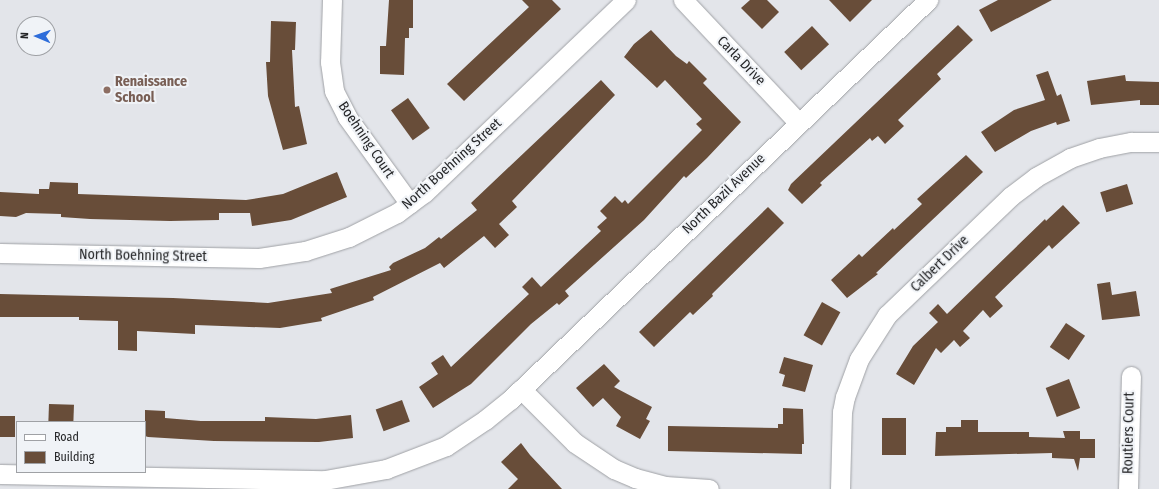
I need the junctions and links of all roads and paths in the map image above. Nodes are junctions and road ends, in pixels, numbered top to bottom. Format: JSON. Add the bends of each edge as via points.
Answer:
{"nodes":[{"id":1,"x":332,"y":0,"type":"edge"},
{"id":2,"x":626,"y":0,"type":"edge"},
{"id":3,"x":683,"y":0,"type":"edge"},
{"id":4,"x":928,"y":0,"type":"edge"},
{"id":5,"x":800,"y":123,"type":"junction"},
{"id":6,"x":1159,"y":142,"type":"edge"},
{"id":7,"x":410,"y":204,"type":"junction"},
{"id":8,"x":0,"y":253,"type":"edge"},
{"id":9,"x":1131,"y":376,"type":"dead end"},
{"id":10,"x":520,"y":389,"type":"junction"},
{"id":11,"x":0,"y":474,"type":"edge"},
{"id":12,"x":709,"y":489,"type":"edge"},
{"id":13,"x":840,"y":489,"type":"edge"},
{"id":14,"x":1128,"y":489,"type":"edge"}],
"edges":[{"from":1,"to":7,"type":"street","name":"Boehning Court","via":[[330,62],[334,91],[347,117]]},
{"from":2,"to":7,"type":"street","name":"North Boehning Street"},
{"from":3,"to":5,"type":"street","name":"Carla Drive"},
{"from":4,"to":5,"type":"street","name":"North Bazil Avenue"},
{"from":5,"to":10,"type":"street","name":"North Bazil Avenue"},
{"from":6,"to":13,"type":"street","name":"Calbert Drive","via":[[1131,142],[1099,148],[1070,158],[1036,177],[1011,196],[887,315],[859,359],[845,397],[842,412]]},
{"from":7,"to":8,"type":"street","name":"North Boehning Street","via":[[349,237],[305,251],[274,256],[242,258]]},
{"from":9,"to":14,"type":"street","name":"Routiers Court"},
{"from":10,"to":11,"type":"street","name":"North Bazil Avenue","via":[[498,411],[446,446],[410,462],[356,476],[301,480]]},
{"from":10,"to":12,"type":"street","via":[[575,443],[614,469],[665,486]]}]}
